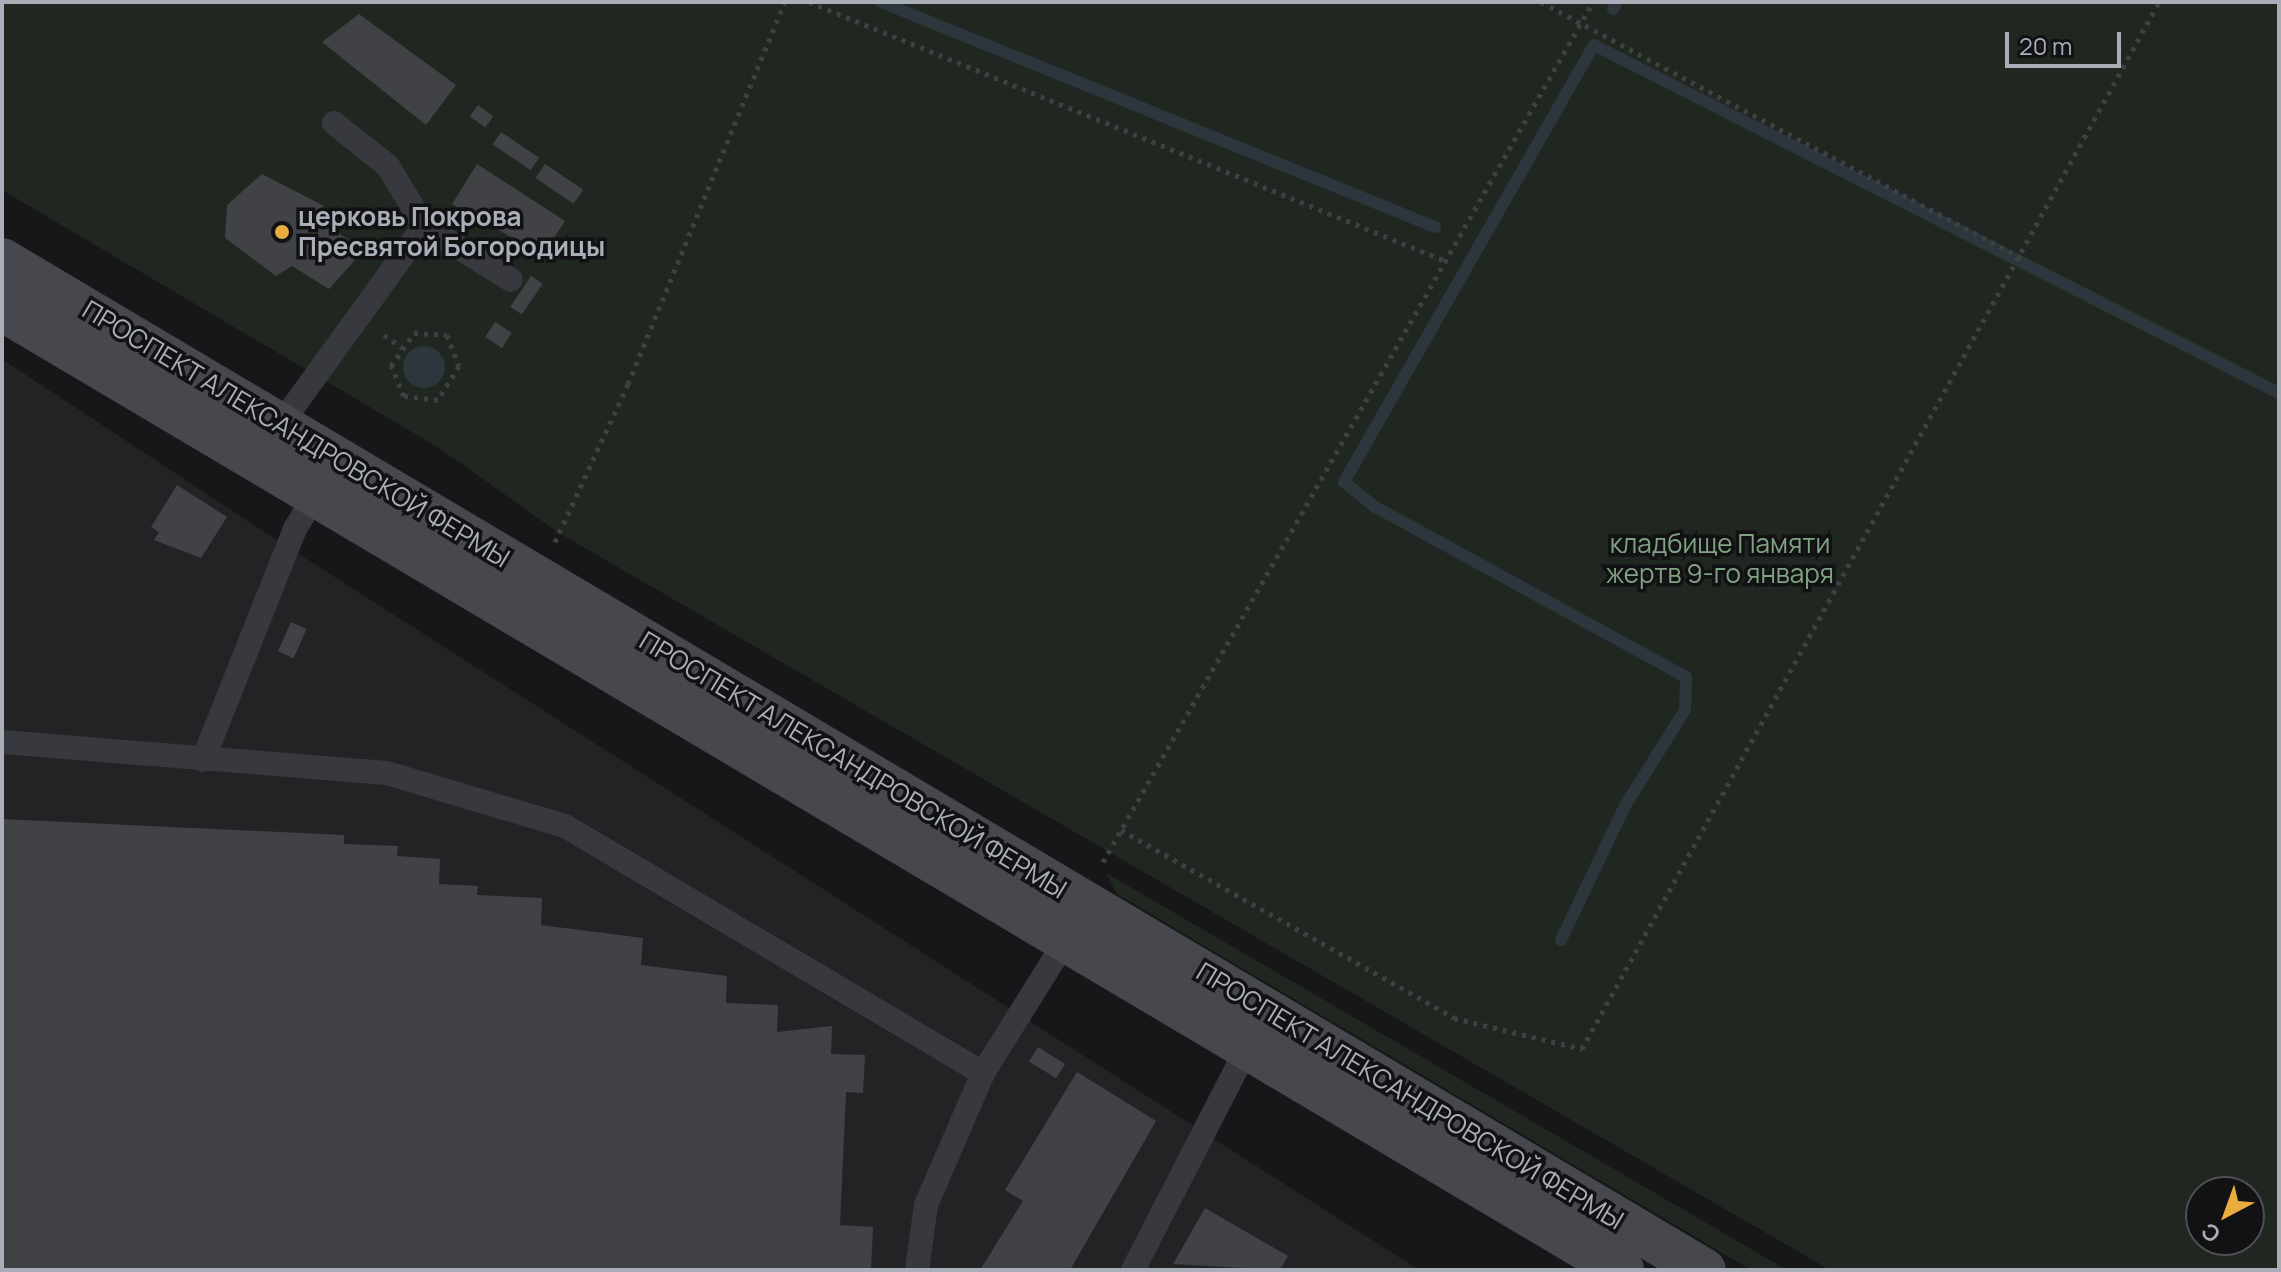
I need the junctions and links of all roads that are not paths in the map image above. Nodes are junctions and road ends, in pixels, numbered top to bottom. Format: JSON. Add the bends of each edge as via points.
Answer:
{"nodes":[{"id":1,"x":334,"y":123,"type":"dead end"},
{"id":2,"x":424,"y":226,"type":"junction"},
{"id":3,"x":2,"y":260,"type":"edge"},
{"id":4,"x":511,"y":280,"type":"dead end"},
{"id":5,"x":2,"y":309,"type":"edge"},
{"id":6,"x":269,"y":442,"type":"junction"},
{"id":7,"x":326,"y":476,"type":"junction"},
{"id":8,"x":2,"y":742,"type":"edge"},
{"id":9,"x":203,"y":760,"type":"junction"},
{"id":10,"x":1077,"y":922,"type":"junction"},
{"id":11,"x":1247,"y":1048,"type":"junction"},
{"id":12,"x":983,"y":1073,"type":"junction"},
{"id":13,"x":917,"y":1270,"type":"edge"},
{"id":14,"x":1133,"y":1270,"type":"edge"},
{"id":15,"x":1622,"y":1270,"type":"edge"},
{"id":16,"x":1704,"y":1270,"type":"edge"}],
"edges":[{"from":1,"to":2,"type":"lane","via":[[388,166]]},
{"from":2,"to":4,"type":"lane"},
{"from":2,"to":6,"type":"lane"},
{"from":3,"to":6,"type":"main road","name":"ПРОСПЕКТ АЛЕКСАНДРОВСКОЙ ФЕРМЫ"},
{"from":5,"to":6,"type":"main road","name":"ПРОСПЕКТ АЛЕКСАНДРОВСКОЙ ФЕРМЫ"},
{"from":6,"to":7,"type":"main road","name":"ПРОСПЕКТ АЛЕКСАНДРОВСКОЙ ФЕРМЫ"},
{"from":7,"to":9,"type":"lane"},
{"from":7,"to":10,"type":"main road","name":"ПРОСПЕКТ АЛЕКСАНДРОВСКОЙ ФЕРМЫ"},
{"from":8,"to":9,"type":"lane"},
{"from":9,"to":12,"type":"lane","via":[[387,773],[565,826]]},
{"from":10,"to":11,"type":"main road","name":"ПРОСПЕКТ АЛЕКСАНДРОВСКОЙ ФЕРМЫ"},
{"from":10,"to":12,"type":"lane"},
{"from":10,"to":16,"type":"main road","name":"ПРОСПЕКТ АЛЕКСАНДРОВСКОЙ ФЕРМЫ"},
{"from":11,"to":14,"type":"lane"},
{"from":11,"to":15,"type":"main road","name":"ПРОСПЕКТ АЛЕКСАНДРОВСКОЙ ФЕРМЫ"},
{"from":12,"to":13,"type":"lane","via":[[926,1205]]}]}
